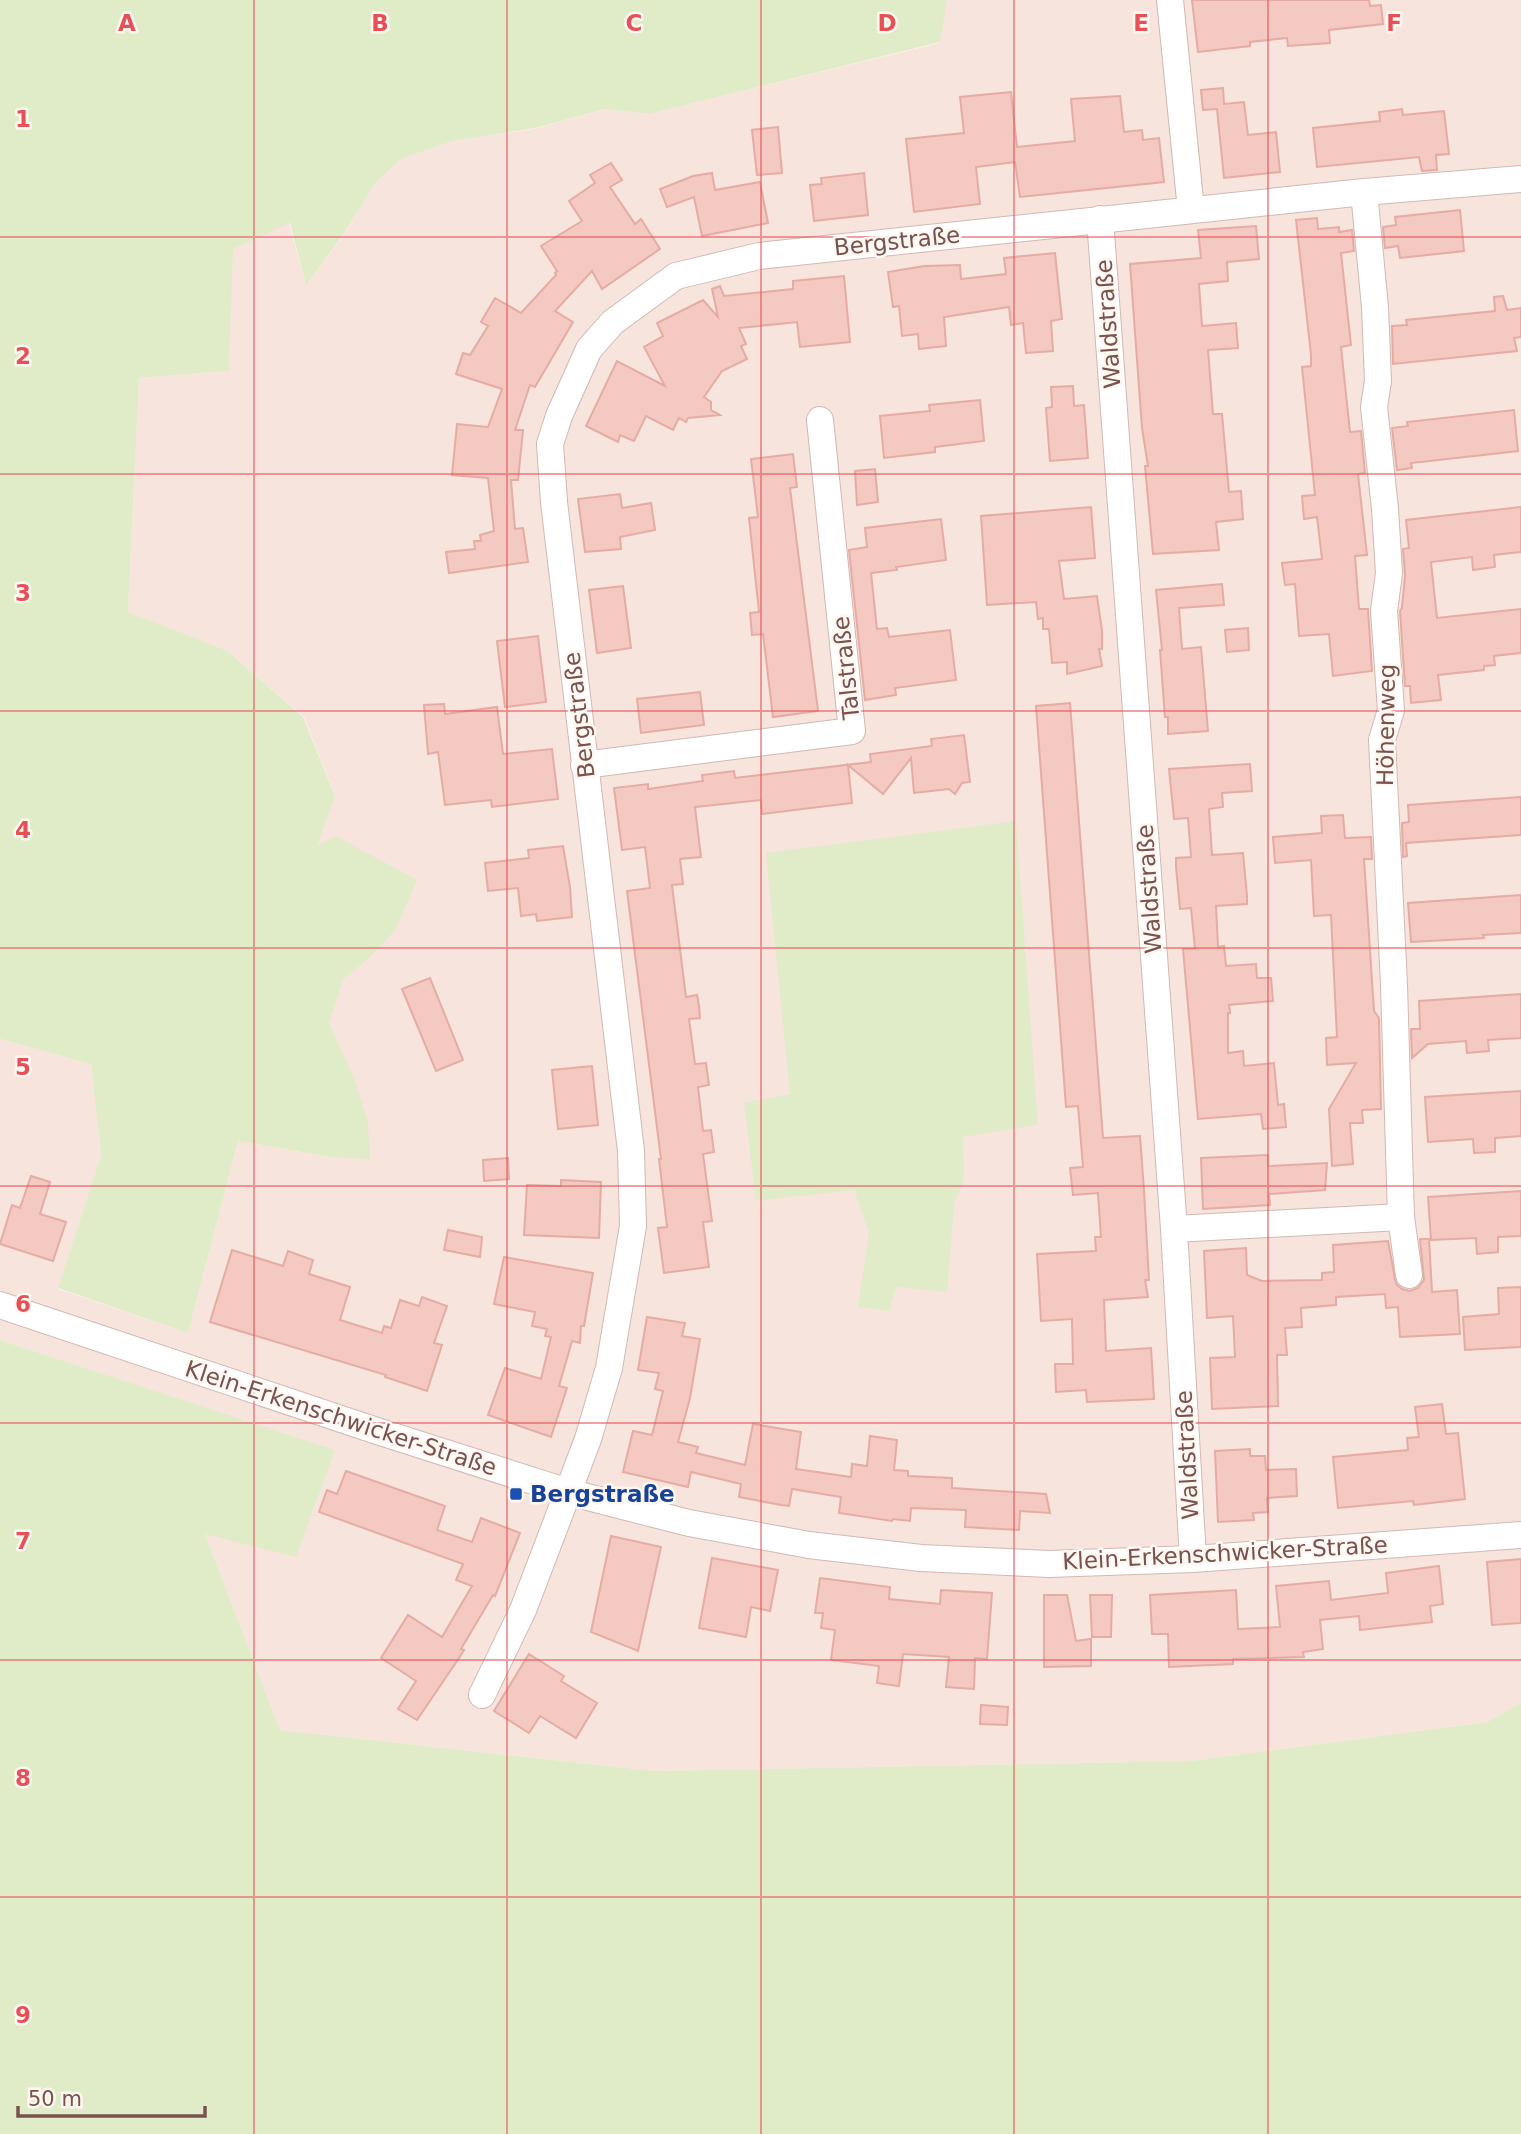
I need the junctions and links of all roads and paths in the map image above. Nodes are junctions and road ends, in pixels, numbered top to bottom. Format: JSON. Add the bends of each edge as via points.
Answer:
{"nodes":[{"id":1,"x":1170,"y":0,"type":"edge"},
{"id":2,"x":1521,"y":178,"type":"edge"},
{"id":3,"x":1364,"y":192,"type":"junction"},
{"id":4,"x":1191,"y":210,"type":"junction"},
{"id":5,"x":1100,"y":219,"type":"junction"},
{"id":6,"x":820,"y":420,"type":"dead end"},
{"id":7,"x":584,"y":765,"type":"junction"},
{"id":8,"x":1401,"y":1217,"type":"junction"},
{"id":9,"x":1174,"y":1229,"type":"junction"},
{"id":10,"x":1409,"y":1275,"type":"dead end"},
{"id":11,"x":0,"y":1305,"type":"edge"},
{"id":12,"x":569,"y":1492,"type":"junction"},
{"id":13,"x":1521,"y":1535,"type":"edge"},
{"id":14,"x":1193,"y":1559,"type":"junction"},
{"id":15,"x":482,"y":1695,"type":"dead end"}],
"edges":[{"from":1,"to":4,"type":"street"},
{"from":2,"to":3,"type":"street","name":"Bergstraße"},
{"from":3,"to":4,"type":"street","name":"Bergstraße"},
{"from":3,"to":8,"type":"street","name":"Höhenweg","via":[[1378,368],[1374,407],[1389,573],[1384,611],[1391,710],[1382,740]]},
{"from":4,"to":5,"type":"street","name":"Bergstraße"},
{"from":5,"to":7,"type":"street","name":"Bergstraße","via":[[759,256],[676,276],[613,322],[589,349],[551,443]]},
{"from":5,"to":9,"type":"street","name":"Waldstraße"},
{"from":6,"to":7,"type":"street","name":"Talstraße","via":[[852,731]]},
{"from":7,"to":12,"type":"street","name":"Bergstraße","via":[[631,1151],[633,1226],[609,1368]]},
{"from":8,"to":9,"type":"street"},
{"from":8,"to":10,"type":"street","name":"Höhenweg"},
{"from":9,"to":14,"type":"street","name":"Waldstraße"},
{"from":11,"to":12,"type":"street","name":"Klein-Erkenschwicker-Straße"},
{"from":12,"to":14,"type":"street","name":"Klein-Erkenschwicker-Straße","via":[[689,1523],[809,1545],[921,1558],[1049,1564]]},
{"from":12,"to":15,"type":"street","name":"Bergstraße","via":[[523,1610]]},
{"from":13,"to":14,"type":"street","name":"Klein-Erkenschwicker-Straße"}]}
